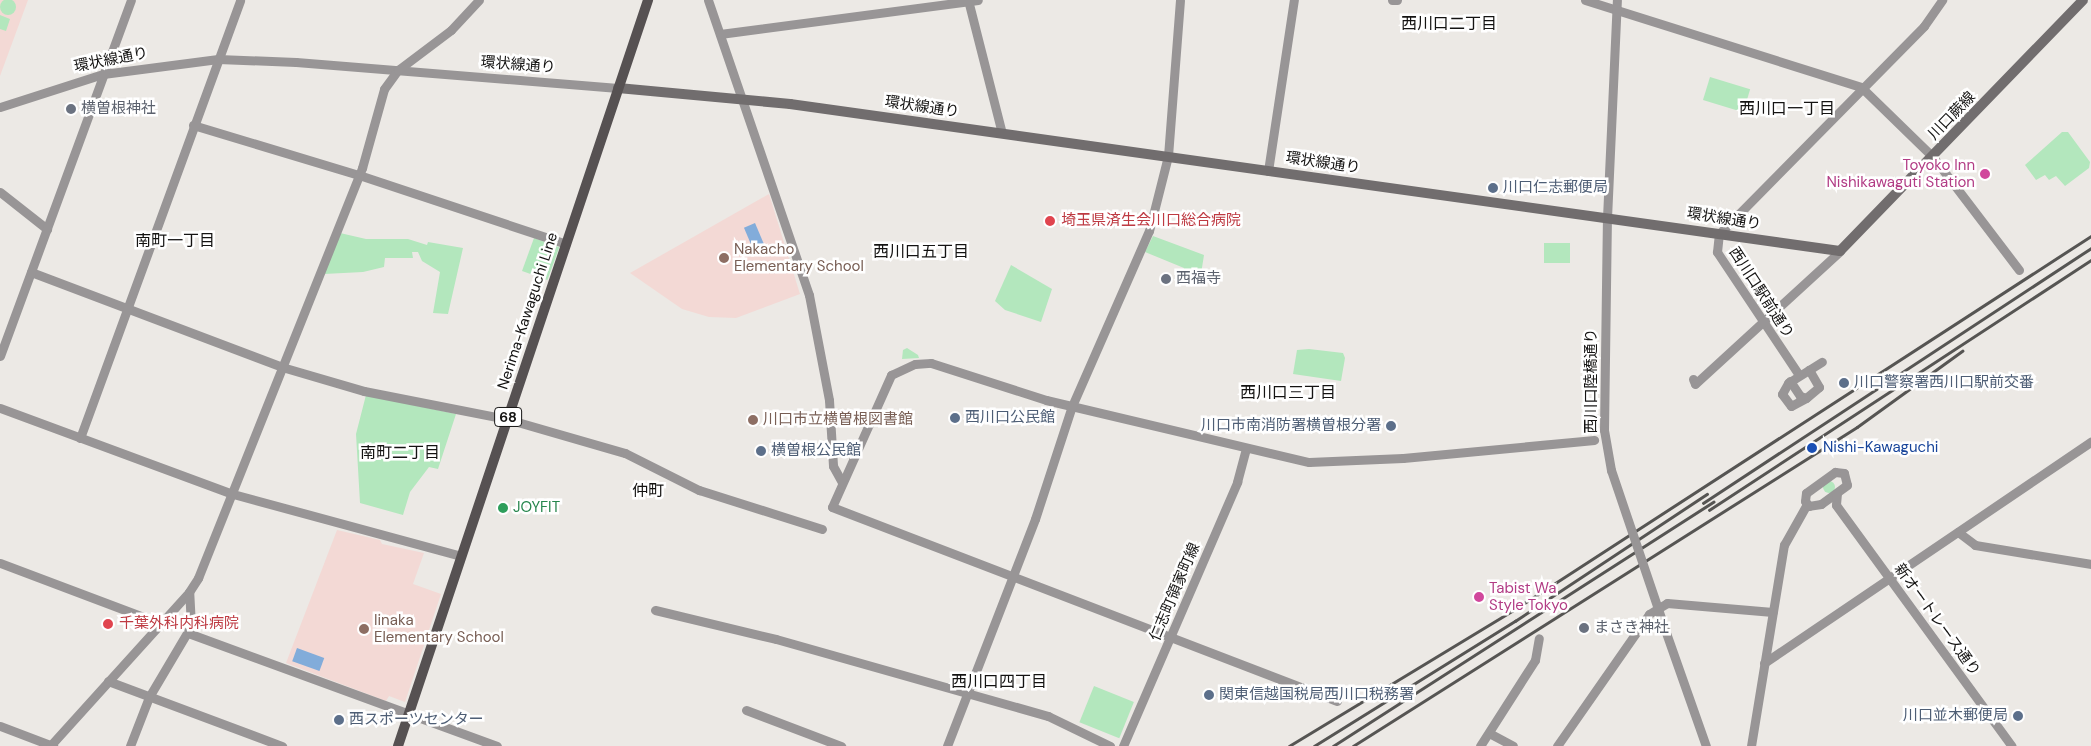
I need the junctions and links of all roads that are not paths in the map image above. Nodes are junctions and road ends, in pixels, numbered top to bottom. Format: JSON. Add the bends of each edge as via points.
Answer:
{"nodes":[{"id":1,"x":131,"y":0,"type":"edge"},
{"id":2,"x":240,"y":0,"type":"edge"},
{"id":3,"x":480,"y":0,"type":"edge"},
{"id":4,"x":648,"y":0,"type":"edge"},
{"id":5,"x":708,"y":0,"type":"edge"},
{"id":6,"x":978,"y":0,"type":"edge"},
{"id":7,"x":1180,"y":0,"type":"edge"},
{"id":8,"x":1294,"y":0,"type":"edge"},
{"id":9,"x":1392,"y":0,"type":"edge"},
{"id":10,"x":1397,"y":0,"type":"edge"},
{"id":11,"x":1585,"y":0,"type":"edge"},
{"id":12,"x":1942,"y":0,"type":"edge"},
{"id":13,"x":2083,"y":0,"type":"edge"},
{"id":14,"x":968,"y":1,"type":"edge"},
{"id":15,"x":1617,"y":5,"type":"edge"},
{"id":16,"x":720,"y":34,"type":"junction"},
{"id":17,"x":218,"y":59,"type":"junction"},
{"id":18,"x":398,"y":70,"type":"junction"},
{"id":19,"x":103,"y":74,"type":"junction"},
{"id":20,"x":1861,"y":87,"type":"junction"},
{"id":21,"x":618,"y":88,"type":"junction"},
{"id":22,"x":742,"y":98,"type":"junction"},
{"id":23,"x":0,"y":107,"type":"edge"},
{"id":24,"x":193,"y":125,"type":"junction"},
{"id":25,"x":1002,"y":133,"type":"junction"},
{"id":26,"x":1168,"y":156,"type":"junction"},
{"id":27,"x":1933,"y":157,"type":"junction"},
{"id":28,"x":1268,"y":171,"type":"junction"},
{"id":29,"x":359,"y":175,"type":"junction"},
{"id":30,"x":0,"y":192,"type":"edge"},
{"id":31,"x":1607,"y":218,"type":"junction"},
{"id":32,"x":47,"y":229,"type":"junction"},
{"id":33,"x":1719,"y":234,"type":"junction"},
{"id":34,"x":566,"y":244,"type":"junction"},
{"id":35,"x":1840,"y":251,"type":"junction"},
{"id":36,"x":2019,"y":270,"type":"dead end"},
{"id":37,"x":31,"y":272,"type":"junction"},
{"id":38,"x":127,"y":308,"type":"junction"},
{"id":39,"x":1763,"y":322,"type":"junction"},
{"id":40,"x":0,"y":356,"type":"edge"},
{"id":41,"x":1822,"y":362,"type":"dead end"},
{"id":42,"x":282,"y":367,"type":"junction"},
{"id":43,"x":1809,"y":370,"type":"junction"},
{"id":44,"x":1799,"y":375,"type":"junction"},
{"id":45,"x":1693,"y":379,"type":"dead end"},
{"id":46,"x":1789,"y":382,"type":"junction"},
{"id":47,"x":1806,"y":398,"type":"junction"},
{"id":48,"x":1072,"y":406,"type":"junction"},
{"id":49,"x":0,"y":408,"type":"edge"},
{"id":50,"x":507,"y":420,"type":"junction"},
{"id":51,"x":80,"y":438,"type":"junction"},
{"id":52,"x":1594,"y":440,"type":"dead end"},
{"id":53,"x":2091,"y":442,"type":"edge"},
{"id":54,"x":1246,"y":448,"type":"junction"},
{"id":55,"x":842,"y":482,"type":"junction"},
{"id":56,"x":1837,"y":493,"type":"junction"},
{"id":57,"x":233,"y":494,"type":"junction"},
{"id":58,"x":1824,"y":502,"type":"junction"},
{"id":59,"x":1807,"y":504,"type":"junction"},
{"id":60,"x":1838,"y":508,"type":"junction"},
{"id":61,"x":822,"y":529,"type":"dead end"},
{"id":62,"x":1958,"y":532,"type":"junction"},
{"id":63,"x":461,"y":556,"type":"junction"},
{"id":64,"x":0,"y":563,"type":"edge"},
{"id":65,"x":2091,"y":564,"type":"edge"},
{"id":66,"x":1014,"y":576,"type":"junction"},
{"id":67,"x":1889,"y":578,"type":"junction"},
{"id":68,"x":189,"y":592,"type":"junction"},
{"id":69,"x":655,"y":610,"type":"dead end"},
{"id":70,"x":1772,"y":612,"type":"junction"},
{"id":71,"x":160,"y":623,"type":"junction"},
{"id":72,"x":188,"y":633,"type":"junction"},
{"id":73,"x":1170,"y":637,"type":"junction"},
{"id":74,"x":1539,"y":638,"type":"dead end"},
{"id":75,"x":1764,"y":663,"type":"junction"},
{"id":76,"x":108,"y":681,"type":"junction"},
{"id":77,"x":968,"y":694,"type":"junction"},
{"id":78,"x":149,"y":697,"type":"junction"},
{"id":79,"x":1337,"y":701,"type":"dead end"},
{"id":80,"x":746,"y":710,"type":"dead end"},
{"id":81,"x":409,"y":714,"type":"junction"},
{"id":82,"x":0,"y":726,"type":"edge"},
{"id":83,"x":1489,"y":733,"type":"junction"},
{"id":84,"x":51,"y":746,"type":"edge"},
{"id":85,"x":130,"y":746,"type":"edge"},
{"id":86,"x":282,"y":746,"type":"edge"},
{"id":87,"x":398,"y":746,"type":"edge"},
{"id":88,"x":497,"y":746,"type":"edge"},
{"id":89,"x":841,"y":746,"type":"edge"},
{"id":90,"x":947,"y":746,"type":"edge"},
{"id":91,"x":1110,"y":746,"type":"edge"},
{"id":92,"x":1123,"y":746,"type":"edge"},
{"id":93,"x":1480,"y":746,"type":"edge"},
{"id":94,"x":1513,"y":746,"type":"edge"},
{"id":95,"x":1557,"y":746,"type":"edge"},
{"id":96,"x":1706,"y":746,"type":"edge"},
{"id":97,"x":1751,"y":746,"type":"edge"},
{"id":98,"x":2012,"y":746,"type":"edge"}],
"edges":[{"from":1,"to":19,"type":"street"},
{"from":2,"to":17,"type":"street"},
{"from":3,"to":18,"type":"street","via":[[451,30]]},
{"from":4,"to":21,"type":"main road","name":"Nerima-Kawaguchi Line","number":"68"},
{"from":5,"to":16,"type":"street"},
{"from":6,"to":14,"type":"street"},
{"from":7,"to":26,"type":"street"},
{"from":8,"to":28,"type":"street"},
{"from":9,"to":10,"type":"street"},
{"from":11,"to":15,"type":"street"},
{"from":12,"to":20,"type":"street","via":[[1924,26]]},
{"from":13,"to":27,"type":"main road","name":"川口蕨線"},
{"from":14,"to":16,"type":"street"},
{"from":14,"to":25,"type":"street"},
{"from":15,"to":20,"type":"street"},
{"from":15,"to":31,"type":"street","name":"西川口陸橋通り"},
{"from":16,"to":22,"type":"street"},
{"from":17,"to":18,"type":"street","name":"環状線通り"},
{"from":17,"to":19,"type":"street","name":"環状線通り"},
{"from":17,"to":24,"type":"street"},
{"from":18,"to":21,"type":"street","name":"環状線通り"},
{"from":18,"to":29,"type":"street","via":[[384,89]]},
{"from":19,"to":23,"type":"street","name":"環状線通り"},
{"from":19,"to":32,"type":"street"},
{"from":20,"to":27,"type":"street"},
{"from":20,"to":33,"type":"street"},
{"from":21,"to":22,"type":"main road","name":"環状線通り"},
{"from":21,"to":34,"type":"main road","name":"Nerima-Kawaguchi Line","number":"68"},
{"from":22,"to":25,"type":"main road","name":"環状線通り"},
{"from":22,"to":55,"type":"street","via":[[809,295],[829,400],[833,466]]},
{"from":24,"to":29,"type":"street"},
{"from":24,"to":38,"type":"street"},
{"from":25,"to":26,"type":"main road","name":"環状線通り"},
{"from":26,"to":28,"type":"main road","name":"環状線通り"},
{"from":26,"to":48,"type":"street","via":[[1149,231]]},
{"from":27,"to":35,"type":"main road","name":"川口蕨線"},
{"from":27,"to":36,"type":"street"},
{"from":28,"to":31,"type":"main road","name":"環状線通り"},
{"from":29,"to":34,"type":"street"},
{"from":29,"to":42,"type":"street"},
{"from":30,"to":32,"type":"street"},
{"from":31,"to":33,"type":"main road","name":"環状線通り"},
{"from":31,"to":96,"type":"street","name":"西川口陸橋通り","bridge":true,"via":[[1604,430],[1613,479]]},
{"from":32,"to":37,"type":"street"},
{"from":33,"to":35,"type":"main road","name":"環状線通り"},
{"from":33,"to":39,"type":"street","name":"西川口駅前通り","via":[[1718,252]]},
{"from":34,"to":50,"type":"main road","name":"Nerima-Kawaguchi Line","number":"68"},
{"from":35,"to":39,"type":"street"},
{"from":37,"to":38,"type":"street"},
{"from":37,"to":40,"type":"street"},
{"from":38,"to":42,"type":"street"},
{"from":38,"to":51,"type":"street"},
{"from":39,"to":44,"type":"street","name":"西川口駅前通り"},
{"from":39,"to":45,"type":"street","via":[[1695,384]]},
{"from":41,"to":43,"type":"street"},
{"from":42,"to":50,"type":"street","via":[[364,391]]},
{"from":42,"to":57,"type":"street"},
{"from":43,"to":44,"type":"street"},
{"from":43,"to":47,"type":"street","via":[[1818,387]]},
{"from":44,"to":46,"type":"street"},
{"from":46,"to":47,"type":"street","via":[[1800,396]]},
{"from":46,"to":47,"type":"street","via":[[1782,394],[1787,404],[1794,406]]},
{"from":48,"to":54,"type":"street","via":[[1138,419]]},
{"from":48,"to":55,"type":"street","via":[[945,367],[915,364],[891,375]]},
{"from":48,"to":66,"type":"street"},
{"from":49,"to":51,"type":"street"},
{"from":50,"to":61,"type":"street","via":[[625,453],[699,490]]},
{"from":50,"to":63,"type":"main road","name":"Nerima-Kawaguchi Line","number":"68"},
{"from":51,"to":57,"type":"street"},
{"from":52,"to":54,"type":"street","via":[[1328,464]]},
{"from":53,"to":62,"type":"street"},
{"from":54,"to":73,"type":"street","name":"仁志町領家町線","via":[[1237,482]]},
{"from":55,"to":66,"type":"street","via":[[832,507]]},
{"from":56,"to":58,"type":"street"},
{"from":56,"to":59,"type":"street","via":[[1848,482],[1844,473],[1838,471],[1810,488],[1805,496]]},
{"from":56,"to":60,"type":"street"},
{"from":57,"to":63,"type":"street"},
{"from":57,"to":68,"type":"street","via":[[207,561]]},
{"from":58,"to":59,"type":"street","via":[[1816,506]]},
{"from":58,"to":60,"type":"street"},
{"from":59,"to":70,"type":"street","via":[[1784,545]]},
{"from":60,"to":67,"type":"street","name":"新オートレース通り"},
{"from":62,"to":65,"type":"street","via":[[1975,545]]},
{"from":62,"to":67,"type":"street"},
{"from":63,"to":81,"type":"main road","name":"Nerima-Kawaguchi Line","number":"68"},
{"from":64,"to":71,"type":"street"},
{"from":66,"to":73,"type":"street"},
{"from":66,"to":77,"type":"street"},
{"from":67,"to":75,"type":"street"},
{"from":67,"to":98,"type":"street","name":"新オートレース通り"},
{"from":68,"to":71,"type":"street"},
{"from":68,"to":72,"type":"street","via":[[192,605]]},
{"from":69,"to":77,"type":"street","via":[[776,639]]},
{"from":70,"to":75,"type":"street"},
{"from":70,"to":95,"type":"street","via":[[1667,602],[1649,614]]},
{"from":71,"to":76,"type":"street"},
{"from":72,"to":78,"type":"street"},
{"from":72,"to":81,"type":"street"},
{"from":73,"to":79,"type":"street"},
{"from":73,"to":92,"type":"street","name":"仁志町領家町線"},
{"from":74,"to":83,"type":"street","via":[[1536,660]]},
{"from":75,"to":97,"type":"street"},
{"from":76,"to":78,"type":"street"},
{"from":76,"to":84,"type":"street"},
{"from":77,"to":90,"type":"street"},
{"from":77,"to":91,"type":"street","via":[[1055,719]]},
{"from":78,"to":85,"type":"street"},
{"from":78,"to":86,"type":"street"},
{"from":80,"to":89,"type":"street"},
{"from":81,"to":87,"type":"main road","name":"Nerima-Kawaguchi Line","number":"68"},
{"from":81,"to":88,"type":"street"},
{"from":82,"to":84,"type":"street"},
{"from":83,"to":93,"type":"street"},
{"from":83,"to":94,"type":"street"}]}
